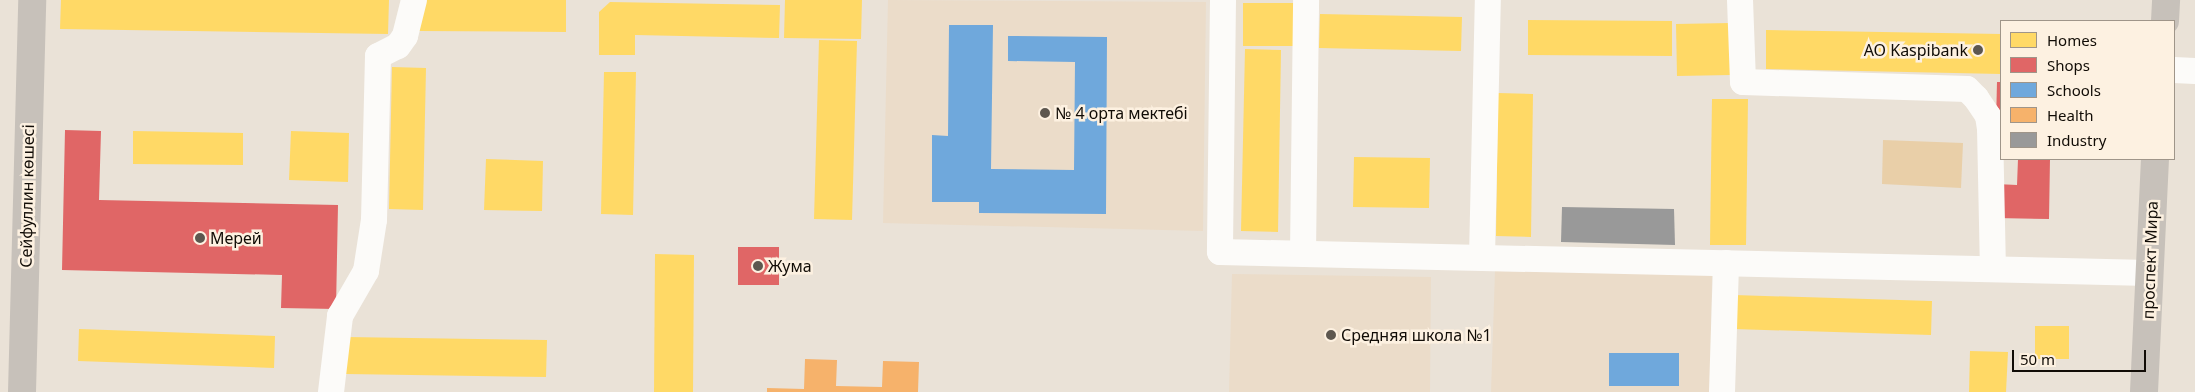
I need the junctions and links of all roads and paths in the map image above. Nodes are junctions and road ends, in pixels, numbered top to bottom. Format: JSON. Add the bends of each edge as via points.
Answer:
{"nodes":[{"id":1,"x":32,"y":0,"type":"edge"},
{"id":2,"x":414,"y":0,"type":"edge"},
{"id":3,"x":1223,"y":0,"type":"edge"},
{"id":4,"x":1306,"y":0,"type":"edge"},
{"id":5,"x":1488,"y":0,"type":"edge"},
{"id":6,"x":1740,"y":0,"type":"edge"},
{"id":7,"x":2166,"y":0,"type":"edge"},
{"id":8,"x":2165,"y":20,"type":"edge"},
{"id":9,"x":2175,"y":70,"type":"edge"},
{"id":10,"x":2195,"y":71,"type":"edge"},
{"id":11,"x":2155,"y":160,"type":"edge"},
{"id":12,"x":1303,"y":254,"type":"junction"},
{"id":13,"x":1482,"y":257,"type":"junction"},
{"id":14,"x":1726,"y":263,"type":"junction"},
{"id":15,"x":1993,"y":269,"type":"junction"},
{"id":16,"x":2148,"y":273,"type":"junction"},
{"id":17,"x":22,"y":392,"type":"edge"},
{"id":18,"x":331,"y":392,"type":"edge"},
{"id":19,"x":1722,"y":392,"type":"edge"},
{"id":20,"x":2144,"y":392,"type":"edge"}],
"edges":[{"from":1,"to":17,"type":"main road","name":"Сейфуллин көшесі"},
{"from":2,"to":18,"type":"street","via":[[406,36],[398,46],[378,56],[374,220],[366,271],[340,316]]},
{"from":3,"to":12,"type":"street","via":[[1220,252]]},
{"from":4,"to":12,"type":"street"},
{"from":5,"to":13,"type":"street"},
{"from":6,"to":15,"type":"street","via":[[1743,82],[1967,89],[1976,98],[1988,116],[1990,128]]},
{"from":7,"to":8,"type":"main road"},
{"from":9,"to":10,"type":"street"},
{"from":11,"to":16,"type":"main road","name":"проспект Мира"},
{"from":12,"to":13,"type":"street"},
{"from":13,"to":14,"type":"street"},
{"from":14,"to":15,"type":"street"},
{"from":14,"to":19,"type":"street"},
{"from":15,"to":16,"type":"street"},
{"from":16,"to":20,"type":"main road","name":"проспект Мира"}]}
